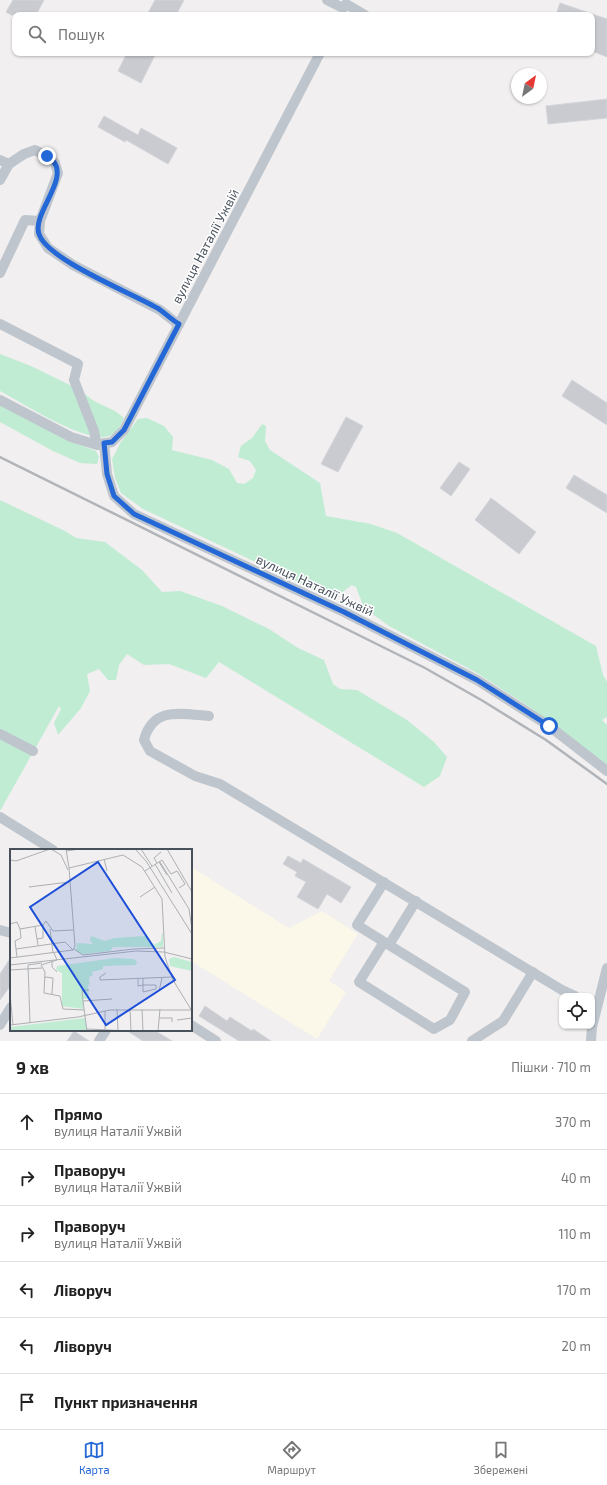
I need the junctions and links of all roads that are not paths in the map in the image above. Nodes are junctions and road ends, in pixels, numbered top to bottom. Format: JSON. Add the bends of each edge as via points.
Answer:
{"nodes":[{"id":1,"x":327,"y":0,"type":"edge"},
{"id":2,"x":344,"y":7,"type":"edge"},
{"id":3,"x":357,"y":12,"type":"edge"},
{"id":4,"x":318,"y":56,"type":"edge"},
{"id":5,"x":5,"y":162,"type":"edge"},
{"id":6,"x":0,"y":180,"type":"edge"},
{"id":7,"x":40,"y":221,"type":"junction"},
{"id":8,"x":0,"y":273,"type":"edge"},
{"id":9,"x":0,"y":324,"type":"edge"},
{"id":10,"x":179,"y":324,"type":"junction"},
{"id":11,"x":0,"y":400,"type":"edge"},
{"id":12,"x":101,"y":444,"type":"junction"},
{"id":13,"x":209,"y":716,"type":"dead end"},
{"id":14,"x":0,"y":734,"type":"edge"},
{"id":15,"x":32,"y":751,"type":"dead end"},
{"id":16,"x":607,"y":771,"type":"edge"},
{"id":17,"x":0,"y":817,"type":"edge"},
{"id":18,"x":51,"y":849,"type":"edge"},
{"id":19,"x":384,"y":882,"type":"junction"},
{"id":20,"x":416,"y":902,"type":"junction"},
{"id":21,"x":0,"y":930,"type":"edge"},
{"id":22,"x":10,"y":933,"type":"edge"},
{"id":23,"x":387,"y":944,"type":"junction"},
{"id":24,"x":607,"y":968,"type":"edge"},
{"id":25,"x":533,"y":972,"type":"junction"},
{"id":26,"x":568,"y":993,"type":"edge"},
{"id":27,"x":595,"y":1005,"type":"edge"},
{"id":28,"x":10,"y":1009,"type":"edge"},
{"id":29,"x":0,"y":1025,"type":"edge"},
{"id":30,"x":192,"y":1027,"type":"edge"},
{"id":31,"x":592,"y":1029,"type":"edge"},
{"id":32,"x":105,"y":1031,"type":"edge"},
{"id":33,"x":209,"y":1039,"type":"edge"},
{"id":34,"x":99,"y":1041,"type":"edge"},
{"id":35,"x":472,"y":1041,"type":"edge"},
{"id":36,"x":591,"y":1041,"type":"edge"}],
"edges":[{"from":1,"to":2,"type":"street"},
{"from":2,"to":3,"type":"street"},
{"from":4,"to":10,"type":"street","name":"вулиця Наталії Ужвій"},
{"from":5,"to":6,"type":"street"},
{"from":5,"to":7,"type":"street","via":[[35,150],[55,163],[58,174]]},
{"from":7,"to":8,"type":"street","via":[[25,220]]},
{"from":7,"to":10,"type":"street","via":[[39,234],[48,248],[160,310]]},
{"from":9,"to":12,"type":"street","via":[[78,364],[74,380]]},
{"from":10,"to":12,"type":"street","name":"вулиця Наталії Ужвій","via":[[124,430],[112,442]]},
{"from":11,"to":12,"type":"street","via":[[71,437]]},
{"from":12,"to":16,"type":"street","name":"вулиця Наталії Ужвій","via":[[114,496],[134,514],[344,612],[477,680],[549,726]]},
{"from":13,"to":19,"type":"street","via":[[173,713],[156,719],[146,731],[144,740],[150,751],[195,776],[220,784]]},
{"from":14,"to":15,"type":"street"},
{"from":17,"to":18,"type":"street"},
{"from":19,"to":20,"type":"street"},
{"from":19,"to":23,"type":"street","via":[[357,925]]},
{"from":20,"to":23,"type":"street"},
{"from":20,"to":25,"type":"street"},
{"from":21,"to":22,"type":"street"},
{"from":23,"to":23,"type":"street","via":[[359,982],[434,1029],[450,1020],[465,992]]},
{"from":24,"to":27,"type":"street"},
{"from":25,"to":26,"type":"street"},
{"from":25,"to":35,"type":"street","via":[[503,1021]]},
{"from":28,"to":29,"type":"street"},
{"from":30,"to":33,"type":"street"},
{"from":31,"to":36,"type":"street"},
{"from":32,"to":34,"type":"street"}]}
